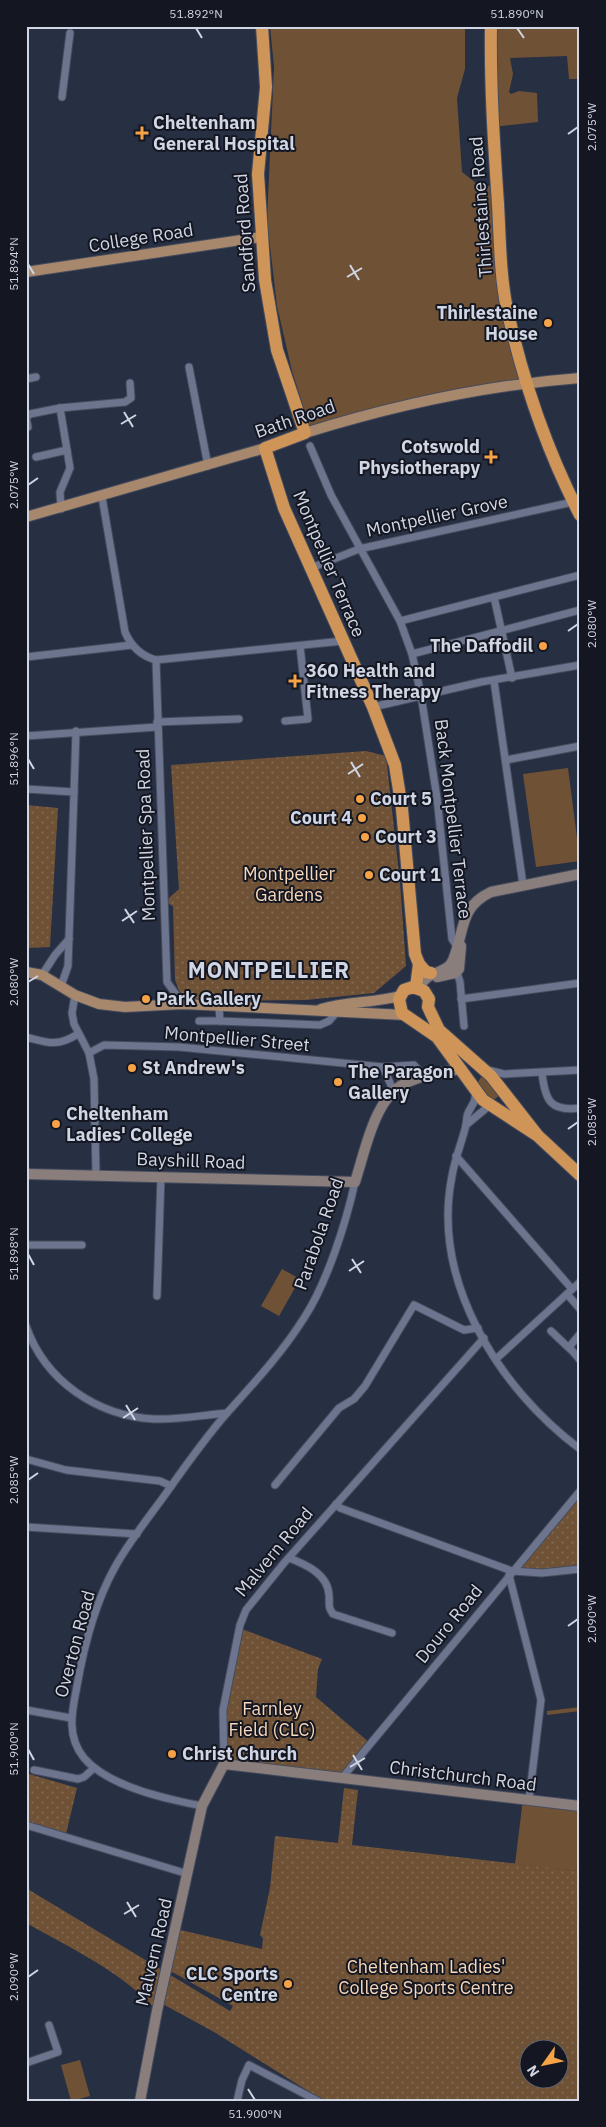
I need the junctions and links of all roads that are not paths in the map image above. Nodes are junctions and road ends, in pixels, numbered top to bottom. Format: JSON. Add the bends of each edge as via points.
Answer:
{"nodes":[{"id":1,"x":262,"y":26,"type":"edge"},
{"id":2,"x":490,"y":26,"type":"edge"},
{"id":3,"x":70,"y":34,"type":"dead end"},
{"id":4,"x":62,"y":97,"type":"dead end"},
{"id":5,"x":261,"y":237,"type":"junction"},
{"id":6,"x":26,"y":272,"type":"edge"},
{"id":7,"x":189,"y":367,"type":"dead end"},
{"id":8,"x":36,"y":377,"type":"dead end"},
{"id":9,"x":580,"y":378,"type":"edge"},
{"id":10,"x":26,"y":379,"type":"edge"},
{"id":11,"x":130,"y":383,"type":"dead end"},
{"id":12,"x":525,"y":383,"type":"junction"},
{"id":13,"x":60,"y":408,"type":"junction"},
{"id":14,"x":28,"y":427,"type":"dead end"},
{"id":15,"x":305,"y":433,"type":"junction"},
{"id":16,"x":310,"y":446,"type":"dead end"},
{"id":17,"x":265,"y":448,"type":"junction"},
{"id":18,"x":67,"y":450,"type":"junction"},
{"id":19,"x":36,"y":457,"type":"dead end"},
{"id":20,"x":208,"y":466,"type":"junction"},
{"id":21,"x":102,"y":497,"type":"junction"},
{"id":22,"x":573,"y":502,"type":"junction"},
{"id":23,"x":61,"y":509,"type":"junction"},
{"id":24,"x":580,"y":515,"type":"edge"},
{"id":25,"x":26,"y":517,"type":"edge"},
{"id":26,"x":359,"y":549,"type":"junction"},
{"id":27,"x":311,"y":568,"type":"junction"},
{"id":28,"x":580,"y":575,"type":"edge"},
{"id":29,"x":494,"y":598,"type":"junction"},
{"id":30,"x":580,"y":610,"type":"edge"},
{"id":31,"x":400,"y":621,"type":"junction"},
{"id":32,"x":502,"y":631,"type":"junction"},
{"id":33,"x":343,"y":642,"type":"junction"},
{"id":34,"x":132,"y":645,"type":"junction"},
{"id":35,"x":300,"y":646,"type":"junction"},
{"id":36,"x":412,"y":654,"type":"junction"},
{"id":37,"x":26,"y":657,"type":"edge"},
{"id":38,"x":156,"y":660,"type":"junction"},
{"id":39,"x":580,"y":665,"type":"edge"},
{"id":40,"x":512,"y":678,"type":"junction"},
{"id":41,"x":494,"y":681,"type":"junction"},
{"id":42,"x":421,"y":695,"type":"junction"},
{"id":43,"x":373,"y":707,"type":"junction"},
{"id":44,"x":239,"y":719,"type":"dead end"},
{"id":45,"x":285,"y":721,"type":"dead end"},
{"id":46,"x":157,"y":725,"type":"junction"},
{"id":47,"x":76,"y":732,"type":"junction"},
{"id":48,"x":26,"y":736,"type":"edge"},
{"id":49,"x":580,"y":746,"type":"edge"},
{"id":50,"x":506,"y":760,"type":"junction"},
{"id":51,"x":26,"y":789,"type":"edge"},
{"id":52,"x":74,"y":792,"type":"junction"},
{"id":53,"x":580,"y":874,"type":"edge"},
{"id":54,"x":522,"y":886,"type":"junction"},
{"id":55,"x":69,"y":938,"type":"junction"},
{"id":56,"x":459,"y":943,"type":"junction"},
{"id":57,"x":417,"y":959,"type":"junction"},
{"id":58,"x":454,"y":968,"type":"junction"},
{"id":59,"x":26,"y":972,"type":"edge"},
{"id":60,"x":431,"y":974,"type":"junction"},
{"id":61,"x":42,"y":975,"type":"junction"},
{"id":62,"x":580,"y":983,"type":"edge"},
{"id":63,"x":61,"y":986,"type":"junction"},
{"id":64,"x":413,"y":990,"type":"junction"},
{"id":65,"x":75,"y":995,"type":"junction"},
{"id":66,"x":461,"y":1000,"type":"junction"},
{"id":67,"x":183,"y":1004,"type":"junction"},
{"id":68,"x":219,"y":1006,"type":"junction"},
{"id":69,"x":428,"y":1007,"type":"junction"},
{"id":70,"x":320,"y":1009,"type":"junction"},
{"id":71,"x":336,"y":1013,"type":"junction"},
{"id":72,"x":408,"y":1016,"type":"junction"},
{"id":73,"x":199,"y":1021,"type":"dead end"},
{"id":74,"x":220,"y":1022,"type":"junction"},
{"id":75,"x":464,"y":1026,"type":"dead end"},
{"id":76,"x":78,"y":1034,"type":"junction"},
{"id":77,"x":26,"y":1037,"type":"edge"},
{"id":78,"x":448,"y":1050,"type":"junction"},
{"id":79,"x":89,"y":1053,"type":"junction"},
{"id":80,"x":478,"y":1066,"type":"junction"},
{"id":81,"x":383,"y":1067,"type":"junction"},
{"id":82,"x":580,"y":1070,"type":"edge"},
{"id":83,"x":542,"y":1073,"type":"junction"},
{"id":84,"x":438,"y":1074,"type":"junction"},
{"id":85,"x":504,"y":1074,"type":"junction"},
{"id":86,"x":425,"y":1077,"type":"junction"},
{"id":87,"x":466,"y":1079,"type":"junction"},
{"id":88,"x":502,"y":1090,"type":"junction"},
{"id":89,"x":394,"y":1092,"type":"junction"},
{"id":90,"x":492,"y":1106,"type":"junction"},
{"id":91,"x":580,"y":1108,"type":"edge"},
{"id":92,"x":466,"y":1126,"type":"junction"},
{"id":93,"x":538,"y":1136,"type":"junction"},
{"id":94,"x":456,"y":1156,"type":"junction"},
{"id":95,"x":26,"y":1174,"type":"edge"},
{"id":96,"x":580,"y":1174,"type":"edge"},
{"id":97,"x":96,"y":1175,"type":"junction"},
{"id":98,"x":160,"y":1176,"type":"junction"},
{"id":99,"x":354,"y":1182,"type":"junction"},
{"id":100,"x":26,"y":1245,"type":"edge"},
{"id":101,"x":82,"y":1245,"type":"dead end"},
{"id":102,"x":580,"y":1282,"type":"edge"},
{"id":103,"x":570,"y":1292,"type":"junction"},
{"id":104,"x":157,"y":1296,"type":"dead end"},
{"id":105,"x":580,"y":1309,"type":"edge"},
{"id":106,"x":26,"y":1326,"type":"edge"},
{"id":107,"x":478,"y":1328,"type":"junction"},
{"id":108,"x":551,"y":1331,"type":"dead end"},
{"id":109,"x":580,"y":1334,"type":"edge"},
{"id":110,"x":484,"y":1338,"type":"junction"},
{"id":111,"x":570,"y":1350,"type":"junction"},
{"id":112,"x":496,"y":1359,"type":"junction"},
{"id":113,"x":580,"y":1360,"type":"edge"},
{"id":114,"x":227,"y":1413,"type":"junction"},
{"id":115,"x":580,"y":1449,"type":"edge"},
{"id":116,"x":26,"y":1459,"type":"edge"},
{"id":117,"x":275,"y":1485,"type":"dead end"},
{"id":118,"x":171,"y":1486,"type":"junction"},
{"id":119,"x":580,"y":1491,"type":"edge"},
{"id":120,"x":336,"y":1504,"type":"junction"},
{"id":121,"x":26,"y":1527,"type":"edge"},
{"id":122,"x":137,"y":1534,"type":"junction"},
{"id":123,"x":289,"y":1558,"type":"junction"},
{"id":124,"x":580,"y":1569,"type":"edge"},
{"id":125,"x":510,"y":1573,"type":"junction"},
{"id":126,"x":392,"y":1633,"type":"dead end"},
{"id":127,"x":26,"y":1710,"type":"edge"},
{"id":128,"x":71,"y":1718,"type":"junction"},
{"id":129,"x":224,"y":1764,"type":"junction"},
{"id":130,"x":94,"y":1768,"type":"junction"},
{"id":131,"x":34,"y":1770,"type":"dead end"},
{"id":132,"x":342,"y":1778,"type":"junction"},
{"id":133,"x":529,"y":1800,"type":"junction"},
{"id":134,"x":202,"y":1806,"type":"junction"},
{"id":135,"x":580,"y":1806,"type":"edge"},
{"id":136,"x":26,"y":1825,"type":"edge"},
{"id":137,"x":188,"y":1874,"type":"junction"},
{"id":138,"x":49,"y":2025,"type":"dead end"},
{"id":139,"x":26,"y":2063,"type":"edge"},
{"id":140,"x":140,"y":2101,"type":"edge"},
{"id":141,"x":237,"y":2101,"type":"edge"},
{"id":142,"x":318,"y":2101,"type":"edge"}],
"edges":[{"from":1,"to":5,"type":"highway","name":"Sandford Road","via":[[266,87],[258,174]]},
{"from":2,"to":12,"type":"highway","name":"Thirlestaine Road","via":[[502,276]]},
{"from":3,"to":4,"type":"street"},
{"from":5,"to":6,"type":"main road","name":"College Road"},
{"from":5,"to":15,"type":"highway","name":"Sandford Road","via":[[276,350]]},
{"from":7,"to":20,"type":"street"},
{"from":8,"to":10,"type":"street"},
{"from":9,"to":12,"type":"main road","name":"Bath Road"},
{"from":11,"to":13,"type":"street","via":[[131,398],[125,402]]},
{"from":12,"to":15,"type":"main road","name":"Bath Road","via":[[387,409]]},
{"from":12,"to":22,"type":"highway","name":"Thirlestaine Road","via":[[544,437]]},
{"from":13,"to":14,"type":"street","via":[[30,414],[26,418]]},
{"from":13,"to":18,"type":"street"},
{"from":15,"to":17,"type":"highway","name":"Bath Road"},
{"from":16,"to":26,"type":"street","name":"Back Montpellier Terrace"},
{"from":17,"to":20,"type":"main road","name":"Bath Road"},
{"from":17,"to":27,"type":"highway","name":"Montpellier Terrace","via":[[284,508]]},
{"from":18,"to":19,"type":"street"},
{"from":18,"to":23,"type":"street","via":[[70,468],[60,492]]},
{"from":20,"to":21,"type":"main road","name":"Bath Road"},
{"from":21,"to":23,"type":"main road","name":"Bath Road"},
{"from":21,"to":34,"type":"street","via":[[124,626]]},
{"from":22,"to":24,"type":"highway","name":"Thirlestaine Road"},
{"from":22,"to":26,"type":"street","name":"Montpellier Grove"},
{"from":23,"to":25,"type":"main road","name":"Bath Road"},
{"from":26,"to":27,"type":"street","name":"Montpellier Grove"},
{"from":26,"to":31,"type":"street","name":"Back Montpellier Terrace"},
{"from":27,"to":33,"type":"highway","name":"Montpellier Terrace"},
{"from":28,"to":29,"type":"street"},
{"from":29,"to":31,"type":"street"},
{"from":29,"to":32,"type":"street"},
{"from":30,"to":32,"type":"street"},
{"from":31,"to":36,"type":"street","name":"Back Montpellier Terrace"},
{"from":32,"to":36,"type":"street"},
{"from":32,"to":40,"type":"street"},
{"from":33,"to":35,"type":"street"},
{"from":33,"to":43,"type":"highway","name":"Montpellier Terrace"},
{"from":34,"to":37,"type":"street"},
{"from":34,"to":38,"type":"street","via":[[143,655]]},
{"from":35,"to":38,"type":"street"},
{"from":35,"to":45,"type":"street","via":[[308,719]]},
{"from":36,"to":42,"type":"street","name":"Back Montpellier Terrace"},
{"from":38,"to":46,"type":"street","name":"Montpellier Spa Road"},
{"from":39,"to":40,"type":"street"},
{"from":40,"to":41,"type":"street"},
{"from":41,"to":42,"type":"street"},
{"from":41,"to":50,"type":"street"},
{"from":42,"to":43,"type":"street"},
{"from":42,"to":56,"type":"street","name":"Back Montpellier Terrace","via":[[437,798],[452,939]]},
{"from":43,"to":57,"type":"highway","name":"Montpellier Terrace","via":[[398,782]]},
{"from":44,"to":46,"type":"street"},
{"from":46,"to":47,"type":"street"},
{"from":46,"to":67,"type":"street","name":"Montpellier Spa Road","via":[[167,982]]},
{"from":47,"to":48,"type":"street"},
{"from":47,"to":52,"type":"street"},
{"from":49,"to":50,"type":"street"},
{"from":50,"to":54,"type":"street"},
{"from":51,"to":52,"type":"street"},
{"from":52,"to":55,"type":"street"},
{"from":53,"to":54,"type":"street"},
{"from":54,"to":56,"type":"street","via":[[491,892],[478,899],[468,911]]},
{"from":55,"to":61,"type":"street"},
{"from":55,"to":63,"type":"street","via":[[68,966]]},
{"from":56,"to":58,"type":"street"},
{"from":57,"to":60,"type":"highway"},
{"from":57,"to":64,"type":"highway","name":"Montpellier Terrace"},
{"from":58,"to":60,"type":"street"},
{"from":58,"to":64,"type":"street"},
{"from":58,"to":66,"type":"street"},
{"from":59,"to":61,"type":"main road"},
{"from":60,"to":64,"type":"street"},
{"from":61,"to":63,"type":"main road"},
{"from":62,"to":66,"type":"street"},
{"from":63,"to":65,"type":"main road"},
{"from":64,"to":69,"type":"highway","via":[[428,999]]},
{"from":64,"to":70,"type":"main road","via":[[382,1001]]},
{"from":64,"to":72,"type":"highway","via":[[399,1006]]},
{"from":65,"to":67,"type":"main road","via":[[99,1004],[124,1008]]},
{"from":65,"to":76,"type":"street","via":[[73,1019]]},
{"from":66,"to":75,"type":"street"},
{"from":67,"to":68,"type":"main road"},
{"from":68,"to":70,"type":"main road"},
{"from":68,"to":74,"type":"street"},
{"from":69,"to":72,"type":"highway","via":[[421,1015]]},
{"from":69,"to":80,"type":"highway","via":[[439,1030]]},
{"from":70,"to":71,"type":"main road"},
{"from":71,"to":72,"type":"main road"},
{"from":71,"to":74,"type":"street","via":[[320,1024]]},
{"from":72,"to":78,"type":"highway","via":[[437,1037]]},
{"from":73,"to":74,"type":"street"},
{"from":76,"to":77,"type":"street","via":[[52,1044]]},
{"from":76,"to":79,"type":"street"},
{"from":78,"to":84,"type":"street","via":[[448,1061]]},
{"from":78,"to":87,"type":"highway"},
{"from":79,"to":81,"type":"street","name":"Montpellier Street","via":[[104,1045],[179,1047]]},
{"from":79,"to":97,"type":"street","via":[[94,1079]]},
{"from":80,"to":85,"type":"street"},
{"from":80,"to":87,"type":"highway"},
{"from":80,"to":88,"type":"highway"},
{"from":81,"to":86,"type":"street","name":"Montpellier Street","via":[[414,1065]]},
{"from":81,"to":89,"type":"street"},
{"from":82,"to":83,"type":"street"},
{"from":83,"to":85,"type":"street"},
{"from":83,"to":91,"type":"street","via":[[545,1094],[554,1106],[564,1110]]},
{"from":84,"to":86,"type":"street","name":"Parabola Road"},
{"from":84,"to":87,"type":"street","name":"Parabola Road"},
{"from":85,"to":88,"type":"street"},
{"from":86,"to":89,"type":"street","name":"Parabola Road","via":[[403,1084]]},
{"from":87,"to":90,"type":"highway"},
{"from":87,"to":92,"type":"street","via":[[476,1099],[467,1116]]},
{"from":88,"to":90,"type":"highway","via":[[502,1099]]},
{"from":88,"to":93,"type":"highway"},
{"from":89,"to":99,"type":"street","name":"Parabola Road","via":[[378,1112]]},
{"from":90,"to":92,"type":"street"},
{"from":90,"to":93,"type":"highway"},
{"from":92,"to":94,"type":"street"},
{"from":93,"to":96,"type":"highway"},
{"from":94,"to":103,"type":"street"},
{"from":94,"to":107,"type":"street","via":[[448,1198],[448,1241],[457,1279]]},
{"from":95,"to":97,"type":"street","name":"Bayshill Road"},
{"from":97,"to":98,"type":"street","name":"Bayshill Road"},
{"from":98,"to":99,"type":"street","name":"Bayshill Road"},
{"from":98,"to":104,"type":"street"},
{"from":99,"to":114,"type":"street","name":"Parabola Road","via":[[347,1214],[306,1316],[280,1352]]},
{"from":100,"to":101,"type":"street"},
{"from":102,"to":103,"type":"street"},
{"from":103,"to":105,"type":"street"},
{"from":103,"to":112,"type":"street"},
{"from":106,"to":114,"type":"street","via":[[37,1350],[57,1376],[79,1395],[102,1408],[127,1416],[154,1419]]},
{"from":107,"to":110,"type":"street"},
{"from":107,"to":117,"type":"street","via":[[464,1330],[414,1305],[365,1386],[354,1400],[338,1408]]},
{"from":108,"to":111,"type":"street"},
{"from":109,"to":111,"type":"street","via":[[570,1343]]},
{"from":110,"to":112,"type":"street"},
{"from":110,"to":120,"type":"street","name":"Malvern Road"},
{"from":111,"to":113,"type":"street"},
{"from":112,"to":115,"type":"street","via":[[534,1408]]},
{"from":114,"to":118,"type":"street","name":"Overton Road"},
{"from":116,"to":118,"type":"street","via":[[66,1470],[160,1481]]},
{"from":118,"to":122,"type":"street","name":"Overton Road"},
{"from":119,"to":125,"type":"street","name":"Douro Road"},
{"from":120,"to":123,"type":"street","name":"Malvern Road"},
{"from":120,"to":125,"type":"street"},
{"from":121,"to":122,"type":"street"},
{"from":122,"to":128,"type":"street","name":"Overton Road","via":[[116,1565],[98,1603]]},
{"from":123,"to":126,"type":"street","via":[[311,1567],[320,1576],[329,1594],[329,1609],[335,1616]]},
{"from":123,"to":129,"type":"street","name":"Malvern Road","via":[[254,1600],[240,1625],[223,1710]]},
{"from":124,"to":125,"type":"street"},
{"from":125,"to":132,"type":"street","name":"Douro Road"},
{"from":125,"to":133,"type":"street","via":[[541,1700]]},
{"from":127,"to":128,"type":"street"},
{"from":128,"to":130,"type":"street","name":"Overton Road","via":[[77,1746]]},
{"from":129,"to":132,"type":"street","name":"Christchurch Road"},
{"from":129,"to":134,"type":"street","name":"Malvern Road"},
{"from":130,"to":131,"type":"street","via":[[78,1778]]},
{"from":130,"to":134,"type":"street","name":"Overton Road","via":[[148,1794]]},
{"from":132,"to":133,"type":"street","name":"Christchurch Road"},
{"from":133,"to":135,"type":"street","name":"Christchurch Road"},
{"from":134,"to":137,"type":"street","name":"Malvern Road"},
{"from":136,"to":137,"type":"street"},
{"from":137,"to":140,"type":"street","name":"Malvern Road"},
{"from":138,"to":139,"type":"street","via":[[58,2052]]},
{"from":141,"to":142,"type":"street","via":[[248,2066]]}]}
